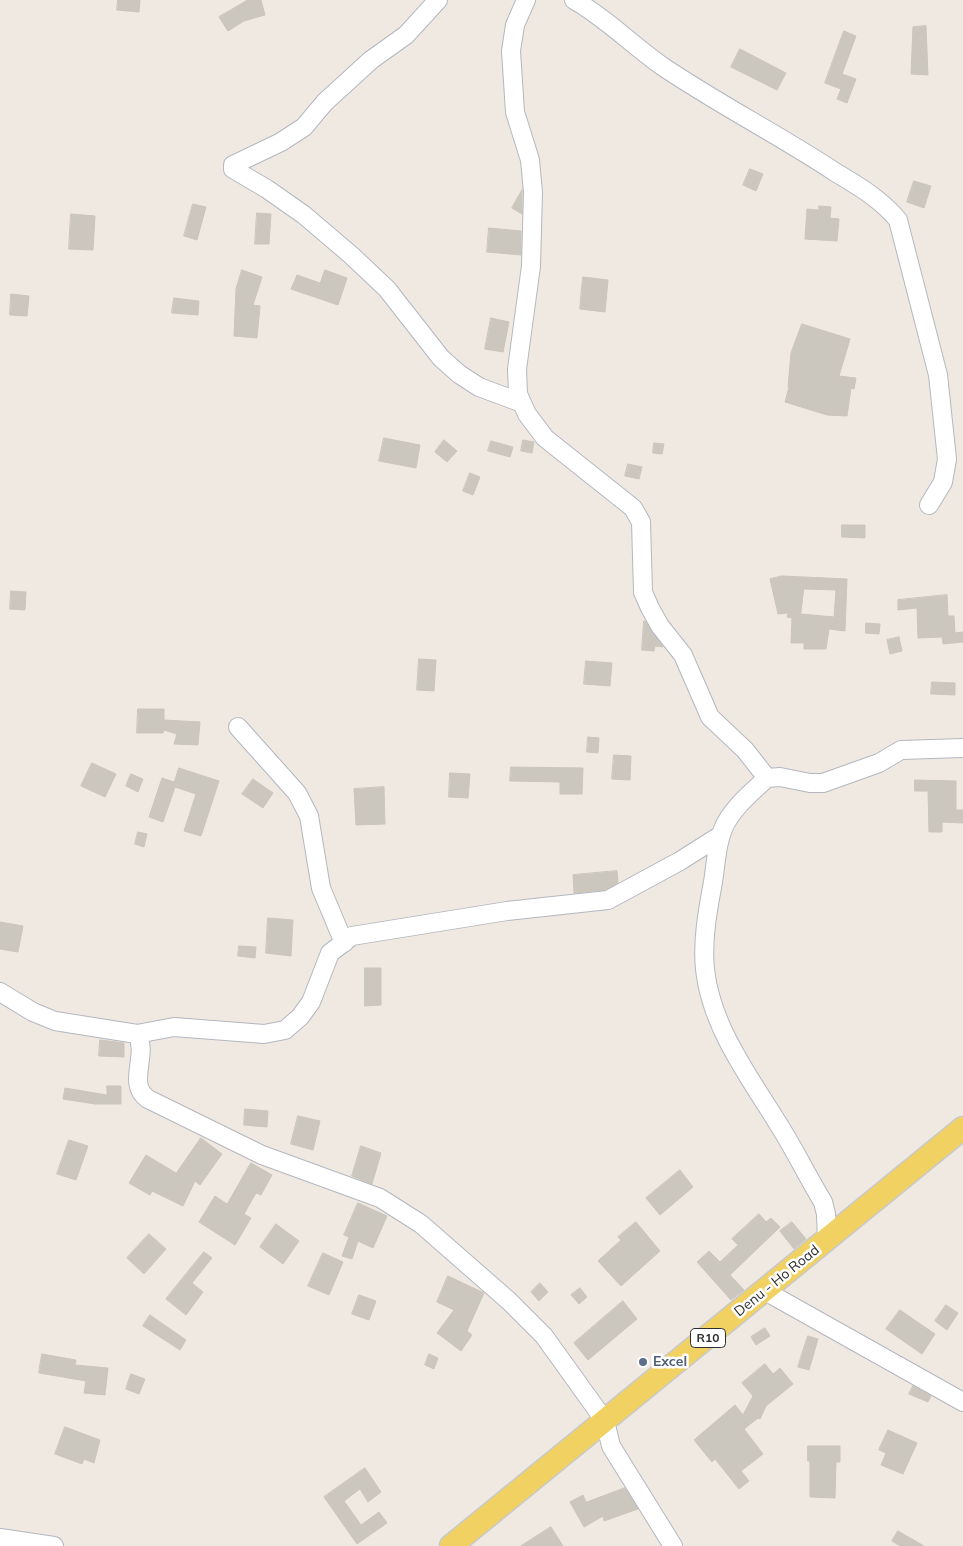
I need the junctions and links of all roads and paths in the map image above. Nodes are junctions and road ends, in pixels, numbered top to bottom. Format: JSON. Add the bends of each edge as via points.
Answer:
{"nodes":[{"id":1,"x":438,"y":0,"type":"edge"},
{"id":2,"x":526,"y":0,"type":"edge"},
{"id":3,"x":574,"y":0,"type":"edge"},
{"id":4,"x":522,"y":403,"type":"junction"},
{"id":5,"x":929,"y":505,"type":"dead end"},
{"id":6,"x":238,"y":727,"type":"dead end"},
{"id":7,"x":963,"y":748,"type":"edge"},
{"id":8,"x":767,"y":778,"type":"junction"},
{"id":9,"x":721,"y":835,"type":"junction"},
{"id":10,"x":344,"y":943,"type":"junction"},
{"id":11,"x":0,"y":992,"type":"edge"},
{"id":12,"x":137,"y":1034,"type":"junction"},
{"id":13,"x":963,"y":1128,"type":"edge"},
{"id":14,"x":827,"y":1241,"type":"junction"},
{"id":15,"x":766,"y":1291,"type":"junction"},
{"id":16,"x":963,"y":1402,"type":"edge"},
{"id":17,"x":605,"y":1421,"type":"junction"},
{"id":18,"x":0,"y":1538,"type":"edge"},
{"id":19,"x":54,"y":1546,"type":"edge"},
{"id":20,"x":451,"y":1546,"type":"edge"},
{"id":21,"x":672,"y":1546,"type":"edge"}],
"edges":[{"from":1,"to":4,"type":"street","via":[[406,35],[371,60],[304,126],[281,142],[233,165],[233,169],[304,214],[351,255],[387,289],[441,358],[459,374],[479,387]]},
{"from":2,"to":4,"type":"street","via":[[515,25],[511,51],[515,112],[530,160],[533,192],[530,266],[517,369],[518,394]]},
{"from":3,"to":5,"type":"street","via":[[662,66],[800,148],[886,205],[898,220],[938,376],[947,459],[942,482]]},
{"from":4,"to":8,"type":"street","via":[[545,438],[633,508],[641,522],[643,592],[650,608],[683,655],[710,717],[745,750]]},
{"from":6,"to":10,"type":"street","via":[[297,793],[309,816],[321,888]]},
{"from":7,"to":8,"type":"street","via":[[901,750],[879,763],[823,783]]},
{"from":8,"to":9,"type":"street","via":[[736,810]]},
{"from":9,"to":10,"type":"street","via":[[608,900],[507,911],[352,936]]},
{"from":9,"to":14,"type":"street","via":[[708,907],[705,967],[708,988],[740,1066],[779,1124],[822,1202]]},
{"from":10,"to":12,"type":"street","via":[[330,953],[311,1002],[285,1030],[264,1034],[174,1027]]},
{"from":11,"to":12,"type":"street","via":[[55,1021]]},
{"from":12,"to":17,"type":"street","via":[[141,1048],[140,1094],[262,1155],[380,1198],[421,1224],[509,1300],[544,1336]]},
{"from":13,"to":14,"type":"main road","name":"Denu - Ho Road","number":"R10"},
{"from":14,"to":15,"type":"main road","name":"Denu - Ho Road","number":"R10"},
{"from":15,"to":16,"type":"street"},
{"from":15,"to":17,"type":"main road","name":"Denu - Ho Road","number":"R10"},
{"from":17,"to":20,"type":"main road","name":"Denu - Ho Road","number":"R10"},
{"from":17,"to":21,"type":"street","via":[[611,1446]]},
{"from":18,"to":19,"type":"street"}]}
